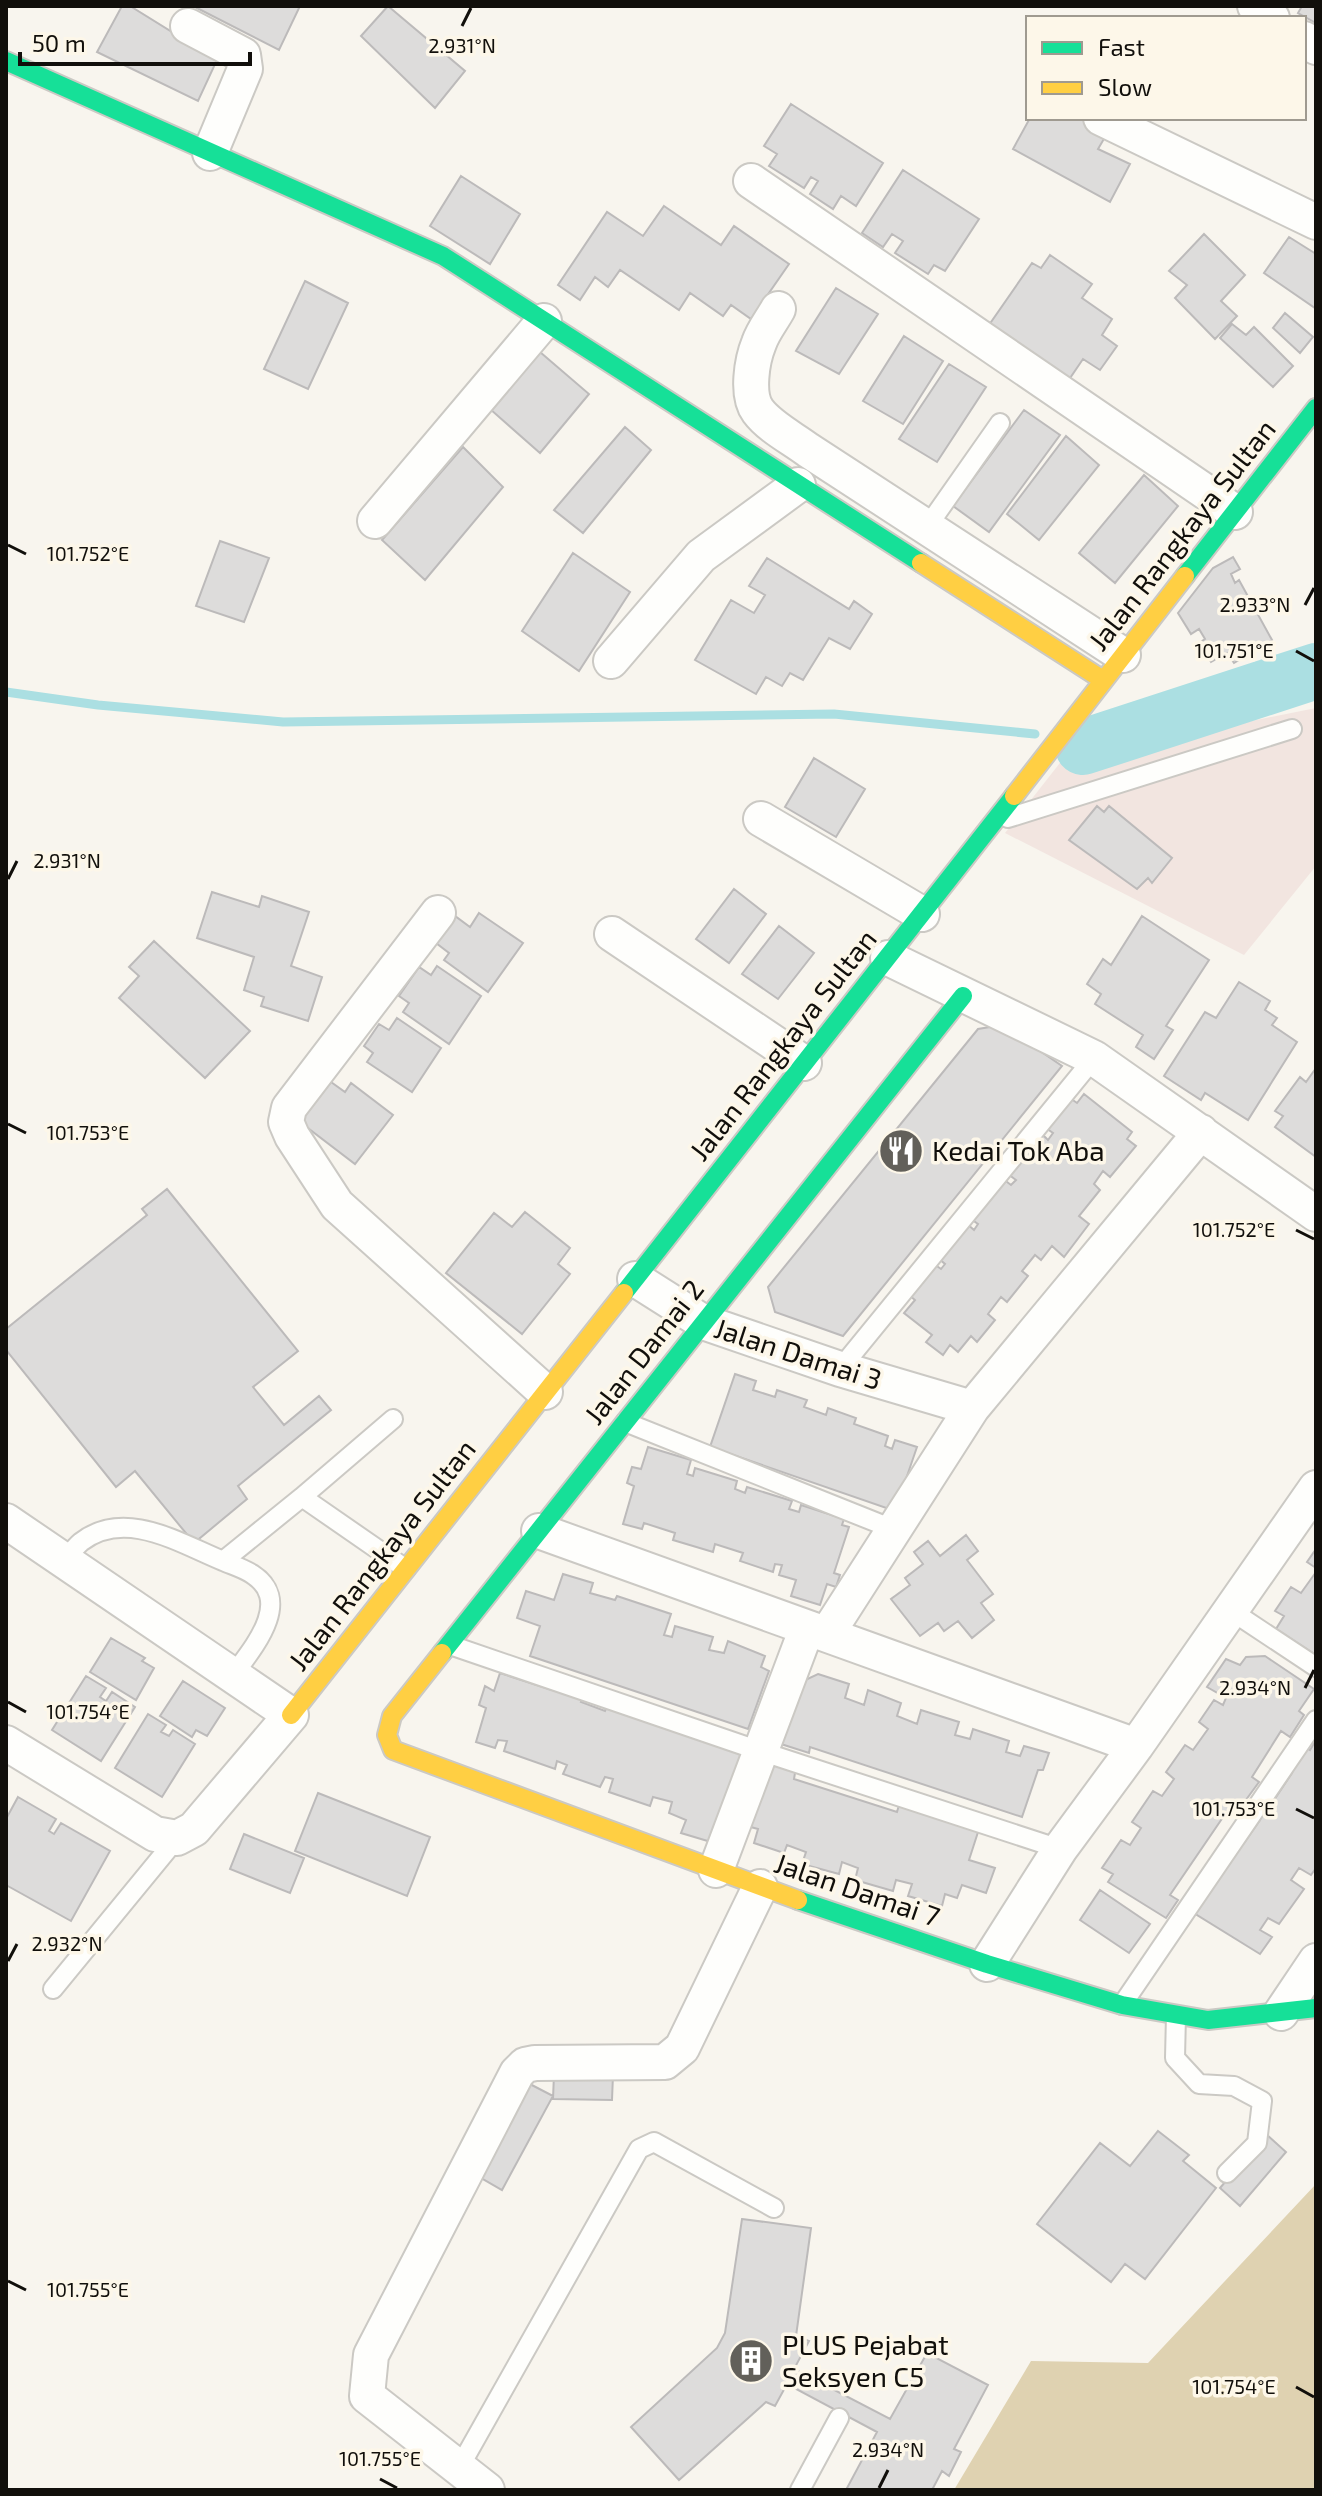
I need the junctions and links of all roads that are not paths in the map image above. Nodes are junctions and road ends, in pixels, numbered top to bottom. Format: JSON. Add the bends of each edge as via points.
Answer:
{"nodes":[{"id":1,"x":188,"y":26,"type":"dead end"},
{"id":2,"x":6,"y":61,"type":"edge"},
{"id":3,"x":1105,"y":120,"type":"edge"},
{"id":4,"x":210,"y":153,"type":"junction"},
{"id":5,"x":751,"y":181,"type":"dead end"},
{"id":6,"x":1316,"y":222,"type":"edge"},
{"id":7,"x":778,"y":309,"type":"dead end"},
{"id":8,"x":544,"y":321,"type":"junction"},
{"id":9,"x":1316,"y":408,"type":"edge"},
{"id":10,"x":1000,"y":423,"type":"dead end"},
{"id":11,"x":798,"y":485,"type":"junction"},
{"id":12,"x":1235,"y":512,"type":"junction"},
{"id":13,"x":375,"y":521,"type":"dead end"},
{"id":14,"x":927,"y":527,"type":"junction"},
{"id":15,"x":611,"y":661,"type":"dead end"},
{"id":16,"x":1113,"y":668,"type":"junction"},
{"id":17,"x":1292,"y":729,"type":"dead end"},
{"id":18,"x":761,"y":819,"type":"dead end"},
{"id":19,"x":993,"y":822,"type":"junction"},
{"id":20,"x":438,"y":913,"type":"dead end"},
{"id":21,"x":922,"y":914,"type":"junction"},
{"id":22,"x":612,"y":934,"type":"dead end"},
{"id":23,"x":888,"y":958,"type":"junction"},
{"id":24,"x":963,"y":996,"type":"junction"},
{"id":25,"x":1094,"y":1058,"type":"junction"},
{"id":26,"x":804,"y":1063,"type":"junction"},
{"id":27,"x":1201,"y":1132,"type":"junction"},
{"id":28,"x":1316,"y":1214,"type":"edge"},
{"id":29,"x":635,"y":1279,"type":"junction"},
{"id":30,"x":703,"y":1322,"type":"junction"},
{"id":31,"x":840,"y":1369,"type":"junction"},
{"id":32,"x":545,"y":1392,"type":"junction"},
{"id":33,"x":972,"y":1408,"type":"junction"},
{"id":34,"x":393,"y":1419,"type":"dead end"},
{"id":35,"x":625,"y":1422,"type":"junction"},
{"id":36,"x":1316,"y":1488,"type":"edge"},
{"id":37,"x":302,"y":1497,"type":"junction"},
{"id":38,"x":6,"y":1521,"type":"edge"},
{"id":39,"x":893,"y":1529,"type":"junction"},
{"id":40,"x":539,"y":1531,"type":"junction"},
{"id":41,"x":64,"y":1561,"type":"junction"},
{"id":42,"x":223,"y":1561,"type":"junction"},
{"id":43,"x":406,"y":1569,"type":"junction"},
{"id":44,"x":1230,"y":1610,"type":"junction"},
{"id":45,"x":817,"y":1631,"type":"junction"},
{"id":46,"x":450,"y":1645,"type":"junction"},
{"id":47,"x":1316,"y":1667,"type":"edge"},
{"id":48,"x":233,"y":1675,"type":"junction"},
{"id":49,"x":291,"y":1715,"type":"junction"},
{"id":50,"x":1316,"y":1720,"type":"edge"},
{"id":51,"x":6,"y":1743,"type":"edge"},
{"id":52,"x":1136,"y":1746,"type":"junction"},
{"id":53,"x":393,"y":1750,"type":"joint"},
{"id":54,"x":760,"y":1751,"type":"junction"},
{"id":55,"x":177,"y":1838,"type":"junction"},
{"id":56,"x":1060,"y":1849,"type":"junction"},
{"id":57,"x":716,"y":1870,"type":"junction"},
{"id":58,"x":760,"y":1887,"type":"junction"},
{"id":59,"x":1316,"y":1961,"type":"edge"},
{"id":60,"x":987,"y":1964,"type":"junction"},
{"id":61,"x":53,"y":1989,"type":"dead end"},
{"id":62,"x":1122,"y":2005,"type":"junction"},
{"id":63,"x":1316,"y":2008,"type":"edge"},
{"id":64,"x":1281,"y":2013,"type":"junction"},
{"id":65,"x":1176,"y":2015,"type":"junction"},
{"id":66,"x":1227,"y":2173,"type":"dead end"},
{"id":67,"x":774,"y":2208,"type":"dead end"},
{"id":68,"x":839,"y":2418,"type":"dead end"},
{"id":69,"x":459,"y":2468,"type":"junction"},
{"id":70,"x":487,"y":2490,"type":"edge"},
{"id":71,"x":800,"y":2490,"type":"edge"}],
"edges":[{"from":1,"to":4,"type":"street","via":[[243,55],[245,69]]},
{"from":2,"to":4,"type":"street"},
{"from":3,"to":6,"type":"street"},
{"from":4,"to":8,"type":"street","via":[[443,256]]},
{"from":5,"to":12,"type":"street"},
{"from":7,"to":14,"type":"street","via":[[759,343],[751,396],[755,408],[808,450]]},
{"from":8,"to":11,"type":"street"},
{"from":8,"to":13,"type":"street"},
{"from":9,"to":12,"type":"street","name":"Jalan Rangkaya Sultan"},
{"from":10,"to":14,"type":"lane"},
{"from":11,"to":15,"type":"street","via":[[701,556]]},
{"from":11,"to":16,"type":"street"},
{"from":12,"to":16,"type":"street","name":"Jalan Rangkaya Sultan"},
{"from":14,"to":16,"type":"street"},
{"from":16,"to":19,"type":"street","name":"Jalan Rangkaya Sultan"},
{"from":17,"to":19,"type":"lane"},
{"from":18,"to":21,"type":"street"},
{"from":19,"to":21,"type":"street","name":"Jalan Rangkaya Sultan"},
{"from":20,"to":32,"type":"street","via":[[289,1108],[286,1122],[337,1205]]},
{"from":21,"to":23,"type":"street","name":"Jalan Rangkaya Sultan"},
{"from":22,"to":26,"type":"street"},
{"from":23,"to":24,"type":"street"},
{"from":23,"to":26,"type":"street","name":"Jalan Rangkaya Sultan"},
{"from":24,"to":25,"type":"street"},
{"from":24,"to":30,"type":"street","name":"Jalan Damai 2"},
{"from":25,"to":27,"type":"street"},
{"from":25,"to":31,"type":"lane"},
{"from":26,"to":29,"type":"street","name":"Jalan Rangkaya Sultan"},
{"from":27,"to":28,"type":"street"},
{"from":27,"to":33,"type":"street"},
{"from":29,"to":30,"type":"street","name":"Jalan Damai 3"},
{"from":29,"to":32,"type":"street","name":"Jalan Rangkaya Sultan"},
{"from":30,"to":31,"type":"street","name":"Jalan Damai 3"},
{"from":30,"to":35,"type":"street","name":"Jalan Damai 2"},
{"from":31,"to":33,"type":"street","name":"Jalan Damai 3"},
{"from":32,"to":43,"type":"street","name":"Jalan Rangkaya Sultan"},
{"from":33,"to":39,"type":"street"},
{"from":34,"to":37,"type":"lane"},
{"from":35,"to":39,"type":"lane"},
{"from":35,"to":40,"type":"street","name":"Jalan Damai 2"},
{"from":36,"to":44,"type":"street"},
{"from":37,"to":42,"type":"lane"},
{"from":37,"to":43,"type":"lane"},
{"from":38,"to":41,"type":"street"},
{"from":39,"to":45,"type":"street"},
{"from":40,"to":45,"type":"street"},
{"from":40,"to":46,"type":"street","name":"Jalan Damai 2"},
{"from":41,"to":42,"type":"lane","via":[[81,1542],[124,1526]]},
{"from":41,"to":48,"type":"street"},
{"from":42,"to":48,"type":"lane","via":[[252,1574],[272,1601],[268,1620]]},
{"from":43,"to":49,"type":"street","name":"Jalan Rangkaya Sultan"},
{"from":44,"to":47,"type":"lane"},
{"from":44,"to":52,"type":"street"},
{"from":45,"to":52,"type":"street"},
{"from":45,"to":54,"type":"street"},
{"from":46,"to":53,"type":"street","name":"Jalan Damai 2","via":[[392,1716],[387,1735]]},
{"from":46,"to":54,"type":"lane"},
{"from":48,"to":49,"type":"street"},
{"from":49,"to":55,"type":"street","via":[[194,1829]]},
{"from":50,"to":62,"type":"lane"},
{"from":51,"to":55,"type":"street","via":[[155,1834]]},
{"from":52,"to":56,"type":"street"},
{"from":53,"to":57,"type":"street","name":"Jalan Damai 7"},
{"from":54,"to":56,"type":"lane"},
{"from":54,"to":57,"type":"street"},
{"from":55,"to":61,"type":"lane"},
{"from":56,"to":60,"type":"street"},
{"from":57,"to":58,"type":"street","name":"Jalan Damai 7"},
{"from":58,"to":60,"type":"street","name":"Jalan Damai 7"},
{"from":58,"to":69,"type":"street","via":[[682,2048],[665,2062],[535,2063],[517,2073],[371,2355],[367,2396]]},
{"from":59,"to":64,"type":"street"},
{"from":60,"to":62,"type":"street","name":"Jalan Damai 7"},
{"from":62,"to":65,"type":"street","name":"Jalan Damai 7"},
{"from":63,"to":64,"type":"street","name":"Jalan Damai 7"},
{"from":64,"to":65,"type":"street","name":"Jalan Damai 7","via":[[1208,2020]]},
{"from":65,"to":66,"type":"lane","via":[[1175,2058],[1199,2084],[1234,2086],[1262,2101],[1257,2143]]},
{"from":67,"to":69,"type":"lane","via":[[654,2142],[639,2149]]},
{"from":68,"to":71,"type":"lane"},
{"from":69,"to":70,"type":"street"}]}
